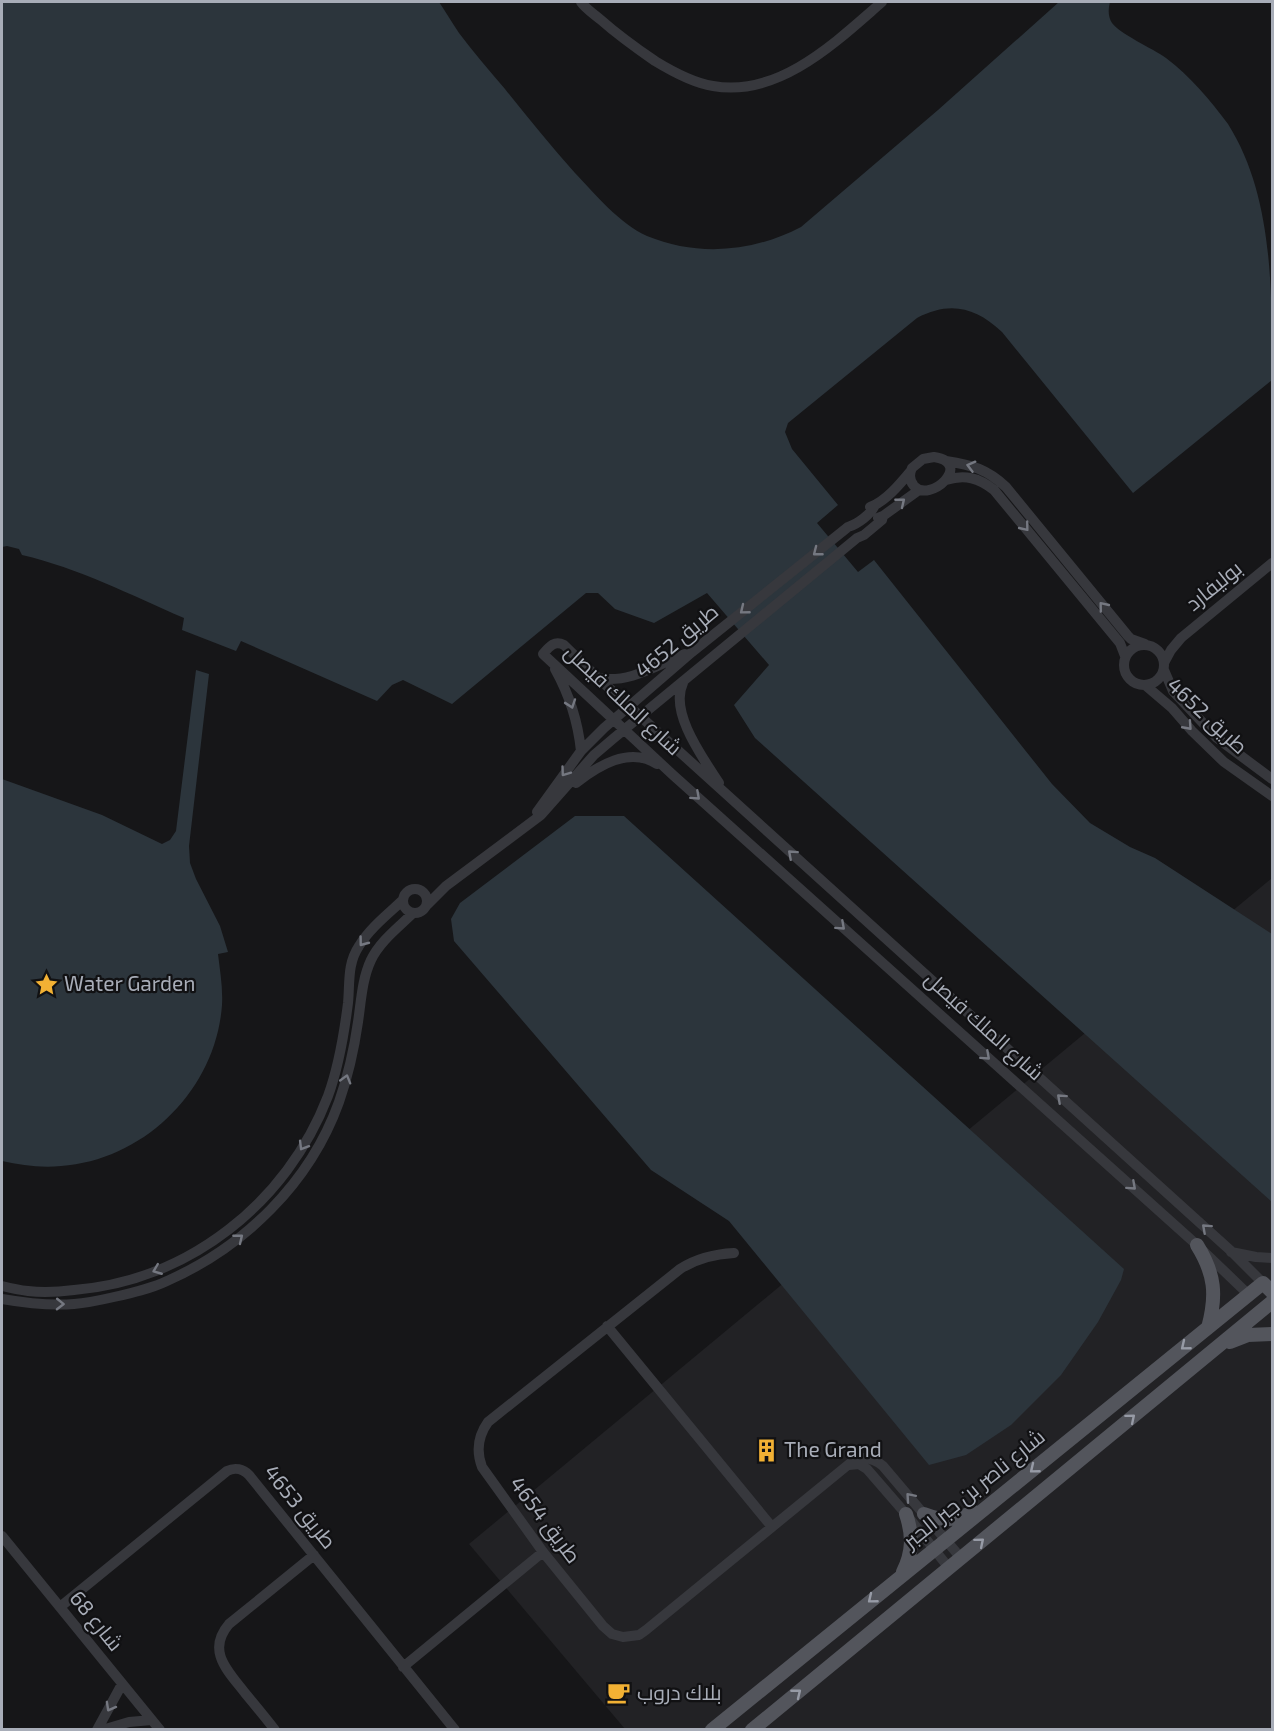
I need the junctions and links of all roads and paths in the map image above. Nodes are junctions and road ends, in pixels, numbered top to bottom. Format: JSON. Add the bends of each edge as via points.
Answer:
{"nodes":[{"id":1,"x":581,"y":2,"type":"edge"},
{"id":2,"x":882,"y":2,"type":"edge"},
{"id":3,"x":946,"y":461,"type":"junction"},
{"id":4,"x":910,"y":472,"type":"junction"},
{"id":5,"x":946,"y":480,"type":"junction"},
{"id":6,"x":919,"y":490,"type":"junction"},
{"id":7,"x":1272,"y":563,"type":"edge"},
{"id":8,"x":1181,"y":638,"type":"junction"},
{"id":9,"x":1148,"y":645,"type":"junction"},
{"id":10,"x":692,"y":652,"type":"junction"},
{"id":11,"x":1125,"y":656,"type":"junction"},
{"id":12,"x":550,"y":661,"type":"junction"},
{"id":13,"x":1164,"y":667,"type":"junction"},
{"id":14,"x":598,"y":678,"type":"junction"},
{"id":15,"x":684,"y":680,"type":"junction"},
{"id":16,"x":1145,"y":685,"type":"junction"},
{"id":17,"x":629,"y":707,"type":"junction"},
{"id":18,"x":641,"y":717,"type":"junction"},
{"id":19,"x":614,"y":720,"type":"junction"},
{"id":20,"x":625,"y":730,"type":"junction"},
{"id":21,"x":581,"y":751,"type":"junction"},
{"id":22,"x":673,"y":775,"type":"junction"},
{"id":23,"x":1272,"y":779,"type":"edge"},
{"id":24,"x":561,"y":794,"type":"junction"},
{"id":25,"x":726,"y":795,"type":"junction"},
{"id":26,"x":1272,"y":796,"type":"edge"},
{"id":27,"x":524,"y":828,"type":"junction"},
{"id":28,"x":446,"y":886,"type":"junction"},
{"id":29,"x":424,"y":892,"type":"junction"},
{"id":30,"x":403,"y":900,"type":"junction"},
{"id":31,"x":427,"y":905,"type":"junction"},
{"id":32,"x":413,"y":913,"type":"junction"},
{"id":33,"x":1197,"y":1245,"type":"junction"},
{"id":34,"x":1231,"y":1251,"type":"junction"},
{"id":35,"x":734,"y":1253,"type":"dead end"},
{"id":36,"x":1272,"y":1258,"type":"edge"},
{"id":37,"x":2,"y":1286,"type":"edge"},
{"id":38,"x":1268,"y":1287,"type":"edge"},
{"id":39,"x":1249,"y":1295,"type":"junction"},
{"id":40,"x":2,"y":1299,"type":"edge"},
{"id":41,"x":1269,"y":1310,"type":"edge"},
{"id":42,"x":607,"y":1326,"type":"junction"},
{"id":43,"x":1208,"y":1328,"type":"junction"},
{"id":44,"x":1272,"y":1334,"type":"edge"},
{"id":45,"x":1217,"y":1347,"type":"junction"},
{"id":46,"x":849,"y":1465,"type":"junction"},
{"id":47,"x":987,"y":1506,"type":"junction"},
{"id":48,"x":906,"y":1514,"type":"junction"},
{"id":49,"x":924,"y":1514,"type":"junction"},
{"id":50,"x":772,"y":1527,"type":"junction"},
{"id":51,"x":2,"y":1536,"type":"edge"},
{"id":52,"x":945,"y":1540,"type":"junction"},
{"id":53,"x":934,"y":1549,"type":"junction"},
{"id":54,"x":543,"y":1552,"type":"junction"},
{"id":55,"x":314,"y":1555,"type":"junction"},
{"id":56,"x":961,"y":1558,"type":"junction"},
{"id":57,"x":949,"y":1568,"type":"junction"},
{"id":58,"x":902,"y":1575,"type":"junction"},
{"id":59,"x":60,"y":1607,"type":"junction"},
{"id":60,"x":403,"y":1667,"type":"junction"},
{"id":61,"x":122,"y":1684,"type":"junction"},
{"id":62,"x":152,"y":1720,"type":"junction"},
{"id":63,"x":97,"y":1730,"type":"edge"},
{"id":64,"x":102,"y":1730,"type":"edge"},
{"id":65,"x":160,"y":1730,"type":"edge"},
{"id":66,"x":276,"y":1730,"type":"edge"},
{"id":67,"x":455,"y":1730,"type":"edge"},
{"id":68,"x":712,"y":1730,"type":"edge"},
{"id":69,"x":752,"y":1730,"type":"edge"}],
"edges":[{"from":1,"to":2,"type":"street","via":[[666,69],[713,86],[734,88],[757,86],[801,66]]},
{"from":3,"to":4,"type":"street","via":[[923,459]]},
{"from":3,"to":5,"type":"street","via":[[950,471]]},
{"from":9,"to":3,"type":"street","one_way":true,"via":[[1128,636],[1006,487],[985,470]]},
{"from":4,"to":6,"type":"street","via":[[910,481]]},
{"from":4,"to":10,"type":"street","name":"طريق 4652","one_way":true,"via":[[873,510]]},
{"from":5,"to":6,"type":"street","via":[[934,488]]},
{"from":5,"to":11,"type":"street","one_way":true,"via":[[973,478],[994,490],[1120,643]]},
{"from":15,"to":6,"type":"street","name":"طريق 4652","one_way":true},
{"from":7,"to":8,"type":"street","name":"بوليفارد"},
{"from":8,"to":9,"type":"street","name":"بوليفارد","via":[[1166,645]]},
{"from":8,"to":13,"type":"street","name":"بوليفارد"},
{"from":9,"to":11,"type":"street","via":[[1137,645]]},
{"from":9,"to":13,"type":"street","via":[[1160,652]]},
{"from":10,"to":14,"type":"street","via":[[618,680]]},
{"from":10,"to":17,"type":"street","name":"طريق 4652"},
{"from":11,"to":16,"type":"street","via":[[1124,673],[1129,680]]},
{"from":12,"to":14,"type":"street","name":"شارع الملك فيصل","via":[[543,654],[551,645],[560,643]]},
{"from":12,"to":19,"type":"street","name":"شارع الملك فيصل"},
{"from":12,"to":21,"type":"street","one_way":true,"via":[[566,688]]},
{"from":13,"to":16,"type":"street","via":[[1154,683]]},
{"from":13,"to":23,"type":"street","name":"طريق 4652","via":[[1173,691],[1210,732]]},
{"from":14,"to":17,"type":"street","name":"شارع الملك فيصل"},
{"from":15,"to":18,"type":"street","name":"طريق 4652"},
{"from":15,"to":25,"type":"street","via":[[679,700],[687,729]]},
{"from":16,"to":26,"type":"street","name":"طريق 4652","one_way":true,"via":[[1224,762]]},
{"from":17,"to":18,"type":"street","name":"شارع الملك فيصل"},
{"from":17,"to":19,"type":"street","name":"طريق 4652"},
{"from":18,"to":20,"type":"street","name":"طريق 4652"},
{"from":18,"to":25,"type":"street","name":"شارع الملك فيصل"},
{"from":19,"to":20,"type":"street","name":"شارع الملك فيصل"},
{"from":19,"to":21,"type":"street","name":"طريق 4652"},
{"from":20,"to":22,"type":"street","name":"شارع الملك فيصل"},
{"from":20,"to":24,"type":"street","name":"طريق 4652","via":[[594,755]]},
{"from":21,"to":27,"type":"street","name":"طريق 4652","one_way":true},
{"from":22,"to":24,"type":"street","via":[[650,760],[618,759]]},
{"from":22,"to":33,"type":"street","name":"شارع الملك فيصل","one_way":true},
{"from":24,"to":27,"type":"street","name":"طريق 4652"},
{"from":34,"to":25,"type":"street","name":"شارع الملك فيصل","one_way":true},
{"from":27,"to":28,"type":"street","name":"طريق 4652"},
{"from":28,"to":29,"type":"street"},
{"from":28,"to":31,"type":"street"},
{"from":29,"to":30,"type":"street","via":[[411,890]]},
{"from":29,"to":31,"type":"street"},
{"from":30,"to":32,"type":"street"},
{"from":30,"to":37,"type":"street","one_way":true,"via":[[359,946],[351,962],[337,1070],[316,1125],[293,1163],[241,1221],[192,1254],[130,1281],[66,1291],[29,1292]]},
{"from":31,"to":32,"type":"street"},
{"from":40,"to":32,"type":"street","one_way":true,"via":[[72,1305],[166,1282],[222,1251],[266,1214],[303,1172],[328,1130],[348,1075],[371,960]]},
{"from":33,"to":39,"type":"street","name":"شارع الملك فيصل"},
{"from":33,"to":43,"type":"main road","via":[[1212,1276],[1213,1311]]},
{"from":34,"to":36,"type":"street"},
{"from":34,"to":38,"type":"street","name":"شارع الملك فيصل"},
{"from":35,"to":42,"type":"street","name":"طريق 4654","via":[[687,1264]]},
{"from":38,"to":39,"type":"main road","name":"شارع ناصر بن جبر الجبر"},
{"from":39,"to":41,"type":"main road","name":"شارع الملك فيصل"},
{"from":39,"to":43,"type":"main road","name":"شارع ناصر بن جبر الجبر"},
{"from":41,"to":45,"type":"main road"},
{"from":42,"to":50,"type":"street"},
{"from":42,"to":54,"type":"street","name":"طريق 4654","via":[[488,1422],[479,1439],[479,1460],[485,1473]]},
{"from":43,"to":47,"type":"main road","name":"شارع ناصر بن جبر الجبر","one_way":true},
{"from":44,"to":45,"type":"main road","via":[[1248,1335]]},
{"from":56,"to":45,"type":"main road","one_way":true},
{"from":46,"to":48,"type":"street","via":[[859,1464],[867,1469]]},
{"from":49,"to":46,"type":"street","one_way":true,"via":[[878,1462],[866,1457]]},
{"from":46,"to":50,"type":"street","name":"طريق 4654"},
{"from":47,"to":49,"type":"main road","via":[[951,1520]]},
{"from":47,"to":52,"type":"main road","name":"شارع ناصر بن جبر الجبر"},
{"from":48,"to":53,"type":"street"},
{"from":48,"to":58,"type":"main road","via":[[912,1545]]},
{"from":49,"to":52,"type":"street"},
{"from":50,"to":54,"type":"street","name":"طريق 4654","via":[[646,1630],[631,1637],[607,1630]]},
{"from":51,"to":59,"type":"street","name":"شارع 68"},
{"from":52,"to":53,"type":"main road","name":"شارع ناصر بن جبر الجبر"},
{"from":52,"to":56,"type":"street"},
{"from":53,"to":57,"type":"street"},
{"from":53,"to":58,"type":"main road","name":"شارع ناصر بن جبر الجبر"},
{"from":54,"to":60,"type":"street"},
{"from":55,"to":59,"type":"street","name":"طريق 4653","via":[[249,1475],[231,1469]]},
{"from":55,"to":60,"type":"street","name":"طريق 4653"},
{"from":55,"to":66,"type":"street","via":[[229,1624],[220,1639],[219,1651],[225,1668]]},
{"from":56,"to":57,"type":"main road"},
{"from":69,"to":57,"type":"main road","one_way":true},
{"from":58,"to":68,"type":"main road","name":"شارع ناصر بن جبر الجبر","one_way":true},
{"from":59,"to":61,"type":"street","name":"شارع 68"},
{"from":60,"to":67,"type":"street","name":"طريق 4653"},
{"from":61,"to":62,"type":"street","name":"شارع 68"},
{"from":61,"to":63,"type":"street","one_way":true},
{"from":62,"to":64,"type":"street"},
{"from":62,"to":65,"type":"street","name":"شارع 68"}]}
